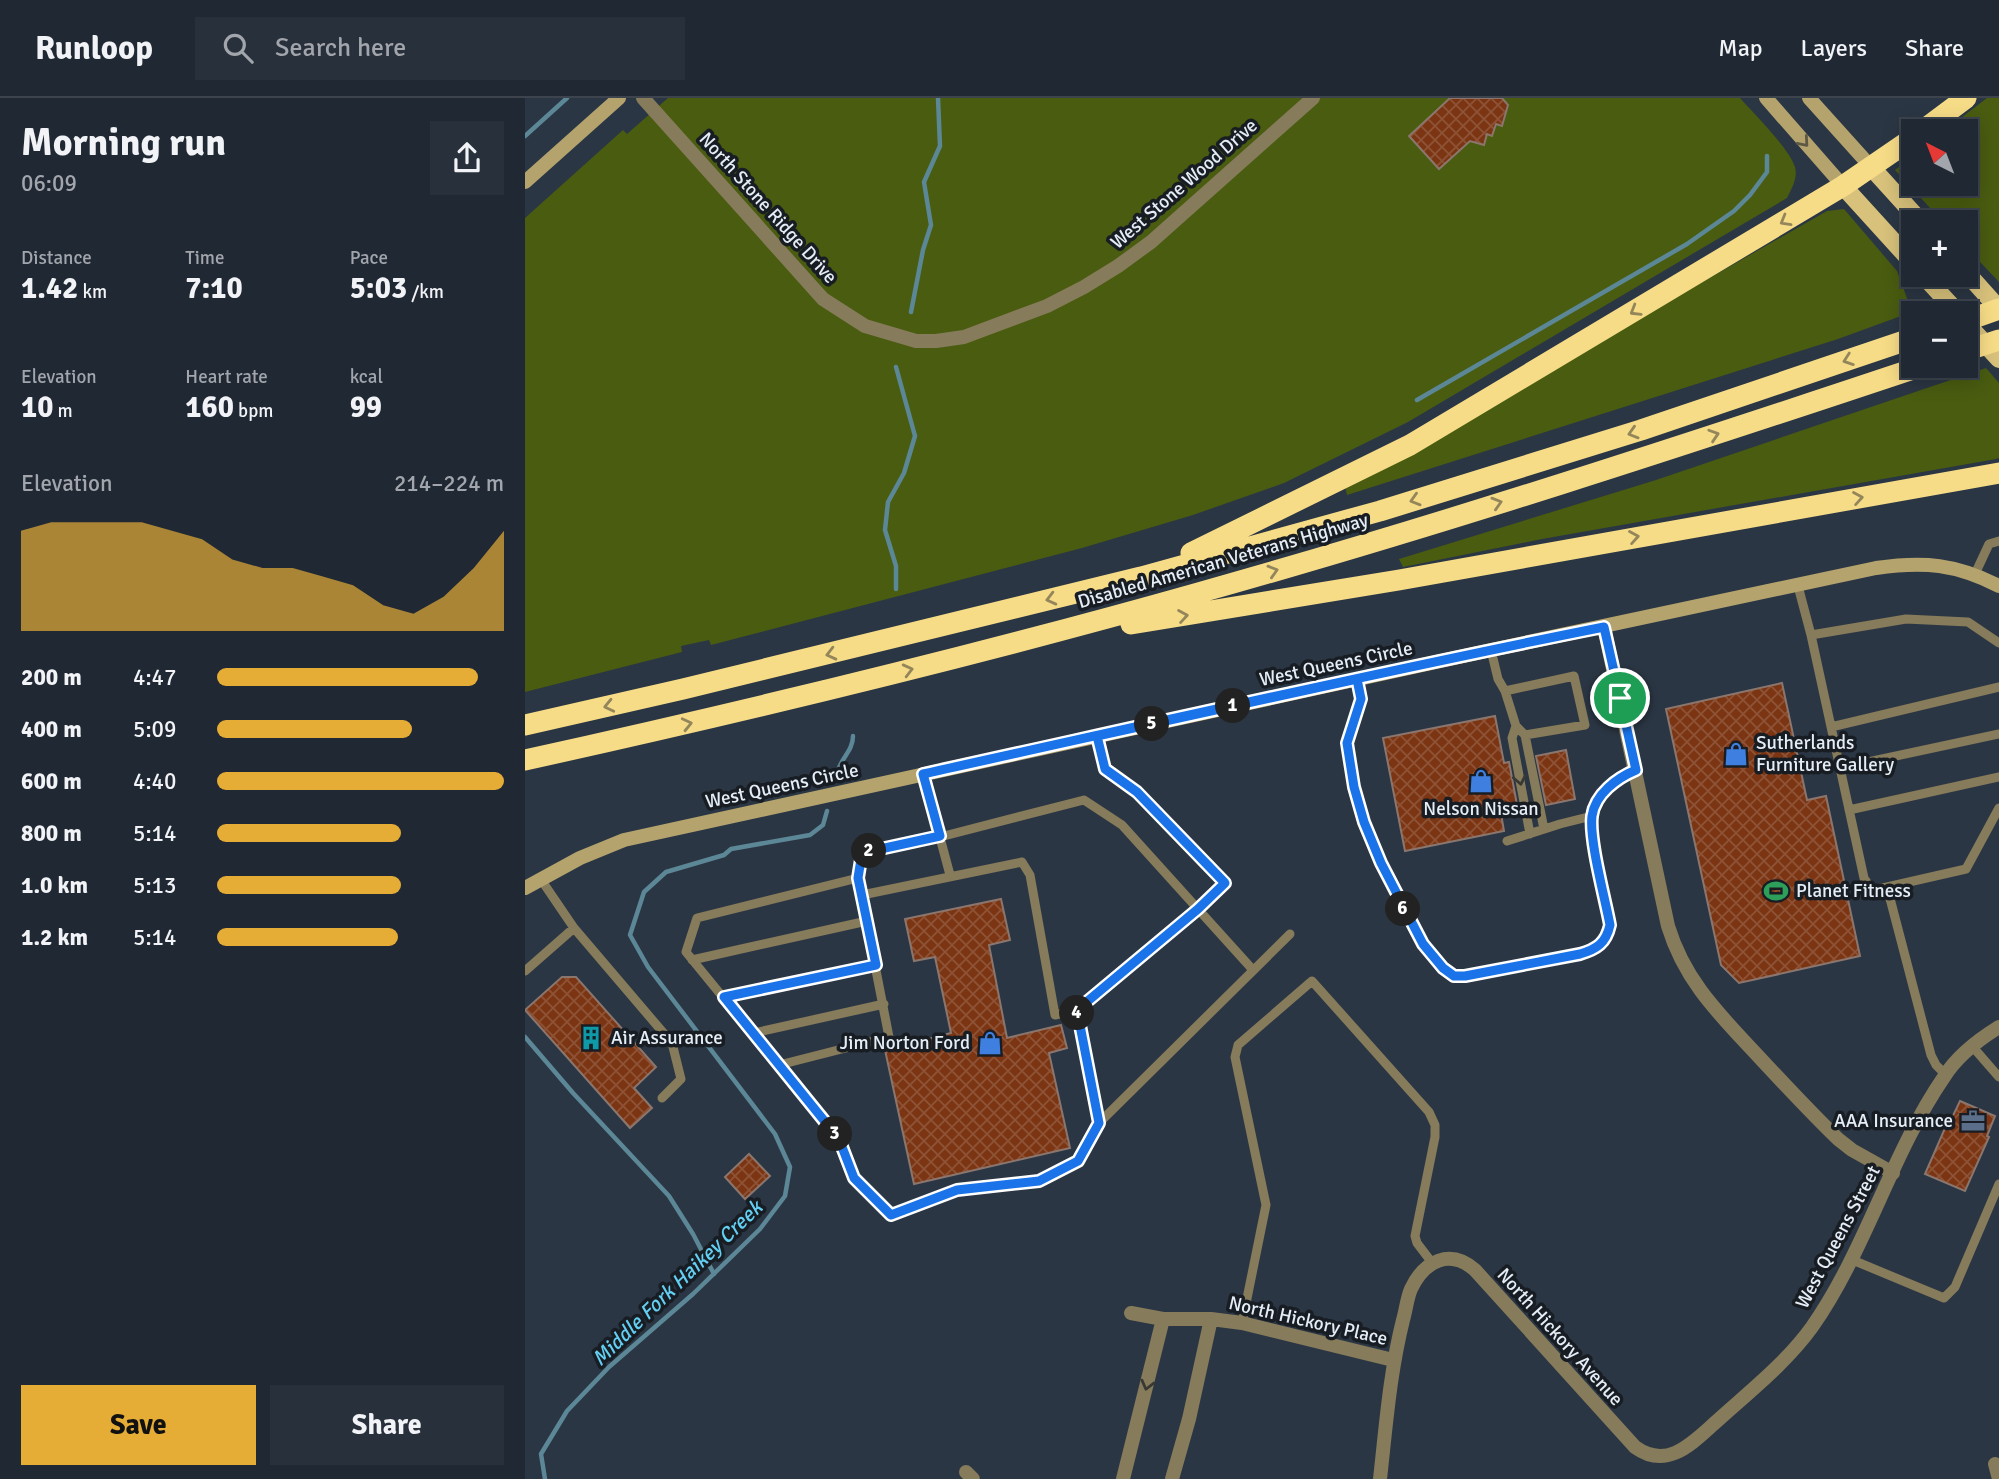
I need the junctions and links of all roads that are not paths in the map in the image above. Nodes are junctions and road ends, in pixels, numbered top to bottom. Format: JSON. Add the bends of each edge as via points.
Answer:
{"nodes":[{"id":1,"x":619,"y":98,"type":"edge"},
{"id":2,"x":643,"y":98,"type":"edge"},
{"id":3,"x":1313,"y":98,"type":"edge"},
{"id":4,"x":1766,"y":98,"type":"edge"},
{"id":5,"x":1809,"y":98,"type":"edge"},
{"id":6,"x":1966,"y":98,"type":"edge"},
{"id":7,"x":1938,"y":119,"type":"edge"},
{"id":8,"x":1901,"y":147,"type":"edge"},
{"id":9,"x":1872,"y":168,"type":"junction"},
{"id":10,"x":525,"y":182,"type":"edge"},
{"id":11,"x":1843,"y":186,"type":"junction"},
{"id":12,"x":1910,"y":210,"type":"edge"},
{"id":13,"x":1901,"y":250,"type":"edge"},
{"id":14,"x":1978,"y":286,"type":"edge"},
{"id":15,"x":1934,"y":287,"type":"edge"},
{"id":16,"x":1947,"y":301,"type":"edge"},
{"id":17,"x":1999,"y":309,"type":"edge"},
{"id":18,"x":1978,"y":316,"type":"edge"},
{"id":19,"x":1978,"y":336,"type":"edge"},
{"id":20,"x":1999,"y":340,"type":"edge"},
{"id":21,"x":916,"y":341,"type":"joint"},
{"id":22,"x":1901,"y":342,"type":"edge"},
{"id":23,"x":1978,"y":347,"type":"edge"},
{"id":24,"x":1999,"y":359,"type":"edge"},
{"id":25,"x":1901,"y":373,"type":"edge"},
{"id":26,"x":1997,"y":473,"type":"edge"},
{"id":27,"x":1999,"y":541,"type":"edge"},
{"id":28,"x":1975,"y":574,"type":"junction"},
{"id":29,"x":1142,"y":577,"type":"junction"},
{"id":30,"x":1798,"y":586,"type":"junction"},
{"id":31,"x":1999,"y":586,"type":"edge"},
{"id":32,"x":1604,"y":627,"type":"junction"},
{"id":33,"x":1811,"y":635,"type":"junction"},
{"id":34,"x":1019,"y":642,"type":"junction"},
{"id":35,"x":1999,"y":643,"type":"edge"},
{"id":36,"x":1491,"y":650,"type":"junction"},
{"id":37,"x":1357,"y":679,"type":"junction"},
{"id":38,"x":1999,"y":687,"type":"edge"},
{"id":39,"x":1505,"y":691,"type":"junction"},
{"id":40,"x":525,"y":725,"type":"edge"},
{"id":41,"x":1515,"y":726,"type":"junction"},
{"id":42,"x":1831,"y":727,"type":"junction"},
{"id":43,"x":1999,"y":734,"type":"edge"},
{"id":44,"x":1525,"y":735,"type":"junction"},
{"id":45,"x":1097,"y":736,"type":"junction"},
{"id":46,"x":525,"y":760,"type":"edge"},
{"id":47,"x":1840,"y":768,"type":"junction"},
{"id":48,"x":1636,"y":770,"type":"junction"},
{"id":49,"x":923,"y":774,"type":"junction"},
{"id":50,"x":1999,"y":777,"type":"edge"},
{"id":51,"x":1999,"y":808,"type":"edge"},
{"id":52,"x":1849,"y":810,"type":"junction"},
{"id":53,"x":1592,"y":816,"type":"junction"},
{"id":54,"x":1544,"y":829,"type":"junction"},
{"id":55,"x":1530,"y":834,"type":"junction"},
{"id":56,"x":940,"y":836,"type":"junction"},
{"id":57,"x":1507,"y":841,"type":"dead end"},
{"id":58,"x":950,"y":875,"type":"junction"},
{"id":59,"x":540,"y":878,"type":"junction"},
{"id":60,"x":858,"y":878,"type":"junction"},
{"id":61,"x":1887,"y":887,"type":"junction"},
{"id":62,"x":525,"y":888,"type":"edge"},
{"id":63,"x":862,"y":895,"type":"junction"},
{"id":64,"x":1198,"y":909,"type":"junction"},
{"id":65,"x":867,"y":920,"type":"junction"},
{"id":66,"x":574,"y":928,"type":"junction"},
{"id":67,"x":1290,"y":934,"type":"dead end"},
{"id":68,"x":692,"y":960,"type":"junction"},
{"id":69,"x":876,"y":965,"type":"junction"},
{"id":70,"x":1253,"y":970,"type":"junction"},
{"id":71,"x":525,"y":971,"type":"edge"},
{"id":72,"x":724,"y":997,"type":"junction"},
{"id":73,"x":884,"y":1004,"type":"junction"},
{"id":74,"x":1077,"y":1010,"type":"junction"},
{"id":75,"x":1999,"y":1027,"type":"edge"},
{"id":76,"x":754,"y":1034,"type":"junction"},
{"id":77,"x":1972,"y":1046,"type":"junction"},
{"id":78,"x":779,"y":1065,"type":"junction"},
{"id":79,"x":1945,"y":1074,"type":"junction"},
{"id":80,"x":1999,"y":1077,"type":"edge"},
{"id":81,"x":661,"y":1098,"type":"dead end"},
{"id":82,"x":1099,"y":1123,"type":"junction"},
{"id":83,"x":1893,"y":1173,"type":"junction"},
{"id":84,"x":1999,"y":1184,"type":"edge"},
{"id":85,"x":1850,"y":1259,"type":"junction"},
{"id":86,"x":1436,"y":1261,"type":"junction"},
{"id":87,"x":1131,"y":1313,"type":"dead end"},
{"id":88,"x":1163,"y":1319,"type":"junction"},
{"id":89,"x":1211,"y":1319,"type":"junction"},
{"id":90,"x":1242,"y":1323,"type":"junction"},
{"id":91,"x":1393,"y":1360,"type":"junction"},
{"id":92,"x":1647,"y":1454,"type":"joint"},
{"id":93,"x":1994,"y":1464,"type":"dead end"},
{"id":94,"x":1123,"y":1479,"type":"edge"},
{"id":95,"x":1172,"y":1479,"type":"edge"},
{"id":96,"x":1380,"y":1479,"type":"edge"},
{"id":97,"x":1999,"y":1479,"type":"edge"}],
"edges":[{"from":1,"to":10,"type":"street"},
{"from":2,"to":21,"type":"street","name":"North Stone Ridge Drive","via":[[823,299],[865,326]]},
{"from":3,"to":21,"type":"street","name":"West Stone Wood Drive","via":[[1151,242],[1084,287],[964,337]]},
{"from":4,"to":11,"type":"street","one_way":true},
{"from":5,"to":9,"type":"street"},
{"from":6,"to":7,"type":"highway"},
{"from":8,"to":9,"type":"highway"},
{"from":9,"to":11,"type":"highway"},
{"from":9,"to":12,"type":"main road"},
{"from":11,"to":13,"type":"main road"},
{"from":11,"to":29,"type":"highway","one_way":true,"via":[[1409,445]]},
{"from":14,"to":17,"type":"main road"},
{"from":15,"to":16,"type":"main road"},
{"from":17,"to":18,"type":"highway"},
{"from":19,"to":24,"type":"main road"},
{"from":20,"to":23,"type":"highway"},
{"from":22,"to":29,"type":"highway","name":"Disabled American Veterans Highway","one_way":true,"via":[[1445,491]]},
{"from":34,"to":25,"type":"highway","name":"Disabled American Veterans Highway","one_way":true,"via":[[1399,534]]},
{"from":34,"to":26,"type":"highway","one_way":true,"via":[[1399,580]]},
{"from":27,"to":28,"type":"lane","via":[[1989,544]]},
{"from":28,"to":30,"type":"street","name":"West Queens Circle","via":[[1937,564],[1906,563]]},
{"from":28,"to":31,"type":"street","name":"West Queens Circle"},
{"from":29,"to":40,"type":"highway","name":"Disabled American Veterans Highway","one_way":true},
{"from":30,"to":32,"type":"street","name":"West Queens Circle"},
{"from":30,"to":33,"type":"lane"},
{"from":32,"to":36,"type":"street","name":"West Queens Circle"},
{"from":32,"to":48,"type":"street"},
{"from":33,"to":35,"type":"lane","via":[[1906,619],[1968,622]]},
{"from":33,"to":42,"type":"lane"},
{"from":46,"to":34,"type":"highway","name":"Disabled American Veterans Highway","one_way":true,"via":[[814,695]]},
{"from":36,"to":37,"type":"street","name":"West Queens Circle"},
{"from":36,"to":39,"type":"lane"},
{"from":37,"to":45,"type":"street","name":"West Queens Circle"},
{"from":37,"to":53,"type":"lane","via":[[1361,699],[1347,743],[1358,805],[1412,927],[1454,976],[1580,954],[1602,944],[1610,925]]},
{"from":38,"to":42,"type":"lane"},
{"from":39,"to":41,"type":"lane"},
{"from":39,"to":44,"type":"lane","via":[[1574,676],[1585,725]]},
{"from":41,"to":44,"type":"lane"},
{"from":41,"to":55,"type":"lane","one_way":true,"via":[[1512,738]]},
{"from":42,"to":47,"type":"lane"},
{"from":43,"to":47,"type":"lane"},
{"from":44,"to":54,"type":"lane"},
{"from":45,"to":49,"type":"street","name":"West Queens Circle"},
{"from":45,"to":64,"type":"lane","via":[[1105,769],[1137,792],[1225,883]]},
{"from":47,"to":52,"type":"lane"},
{"from":48,"to":53,"type":"lane","via":[[1611,784]]},
{"from":48,"to":83,"type":"street","via":[[1668,926],[1689,977],[1838,1139]]},
{"from":49,"to":56,"type":"lane"},
{"from":49,"to":59,"type":"street","name":"West Queens Circle","via":[[624,840]]},
{"from":50,"to":52,"type":"lane"},
{"from":51,"to":61,"type":"lane","via":[[1966,869]]},
{"from":52,"to":61,"type":"lane","via":[[1864,878],[1872,890]]},
{"from":53,"to":54,"type":"lane"},
{"from":54,"to":55,"type":"lane"},
{"from":55,"to":57,"type":"lane"},
{"from":56,"to":58,"type":"lane"},
{"from":56,"to":60,"type":"lane","via":[[862,853]]},
{"from":56,"to":64,"type":"lane","via":[[1084,800],[1122,825]]},
{"from":58,"to":63,"type":"lane"},
{"from":58,"to":74,"type":"lane","via":[[1022,862],[1030,875],[1055,1015]]},
{"from":59,"to":62,"type":"street","name":"West Queens Circle"},
{"from":59,"to":66,"type":"lane"},
{"from":60,"to":63,"type":"lane"},
{"from":60,"to":68,"type":"lane","via":[[697,918],[686,952]]},
{"from":61,"to":79,"type":"lane","via":[[1931,1055]]},
{"from":63,"to":65,"type":"lane"},
{"from":64,"to":70,"type":"lane"},
{"from":64,"to":74,"type":"lane"},
{"from":65,"to":68,"type":"lane"},
{"from":65,"to":69,"type":"lane"},
{"from":66,"to":71,"type":"lane"},
{"from":66,"to":81,"type":"lane","via":[[672,1043],[681,1079]]},
{"from":67,"to":70,"type":"lane"},
{"from":68,"to":72,"type":"lane"},
{"from":69,"to":72,"type":"lane"},
{"from":69,"to":73,"type":"lane"},
{"from":70,"to":82,"type":"lane"},
{"from":72,"to":76,"type":"lane"},
{"from":73,"to":76,"type":"lane"},
{"from":73,"to":78,"type":"lane","via":[[890,1037]]},
{"from":74,"to":82,"type":"lane"},
{"from":75,"to":77,"type":"street","name":"West Queens Street"},
{"from":76,"to":78,"type":"lane"},
{"from":77,"to":79,"type":"street","name":"West Queens Street"},
{"from":77,"to":80,"type":"lane"},
{"from":78,"to":82,"type":"lane","via":[[839,1139],[854,1178],[891,1215],[957,1190],[1039,1181],[1078,1161]]},
{"from":79,"to":83,"type":"street","name":"West Queens Street"},
{"from":83,"to":85,"type":"street","name":"West Queens Street"},
{"from":84,"to":85,"type":"lane","via":[[1955,1287],[1944,1298]]},
{"from":85,"to":92,"type":"street","name":"West Queens Street","via":[[1812,1326],[1773,1371],[1685,1449],[1667,1456]]},
{"from":86,"to":90,"type":"lane","via":[[1415,1236],[1435,1125],[1429,1112],[1312,981],[1238,1045],[1235,1057],[1266,1205]]},
{"from":86,"to":91,"type":"street","via":[[1411,1290]]},
{"from":86,"to":92,"type":"street","name":"North Hickory Avenue","via":[[1455,1258],[1475,1270],[1619,1431]]},
{"from":87,"to":88,"type":"street","name":"North Hickory Place"},
{"from":88,"to":89,"type":"street","name":"North Hickory Place"},
{"from":88,"to":94,"type":"street","one_way":true},
{"from":89,"to":90,"type":"street","name":"North Hickory Place"},
{"from":89,"to":95,"type":"street"},
{"from":90,"to":91,"type":"street","name":"North Hickory Place"},
{"from":91,"to":96,"type":"street"},
{"from":93,"to":97,"type":"street"}]}
